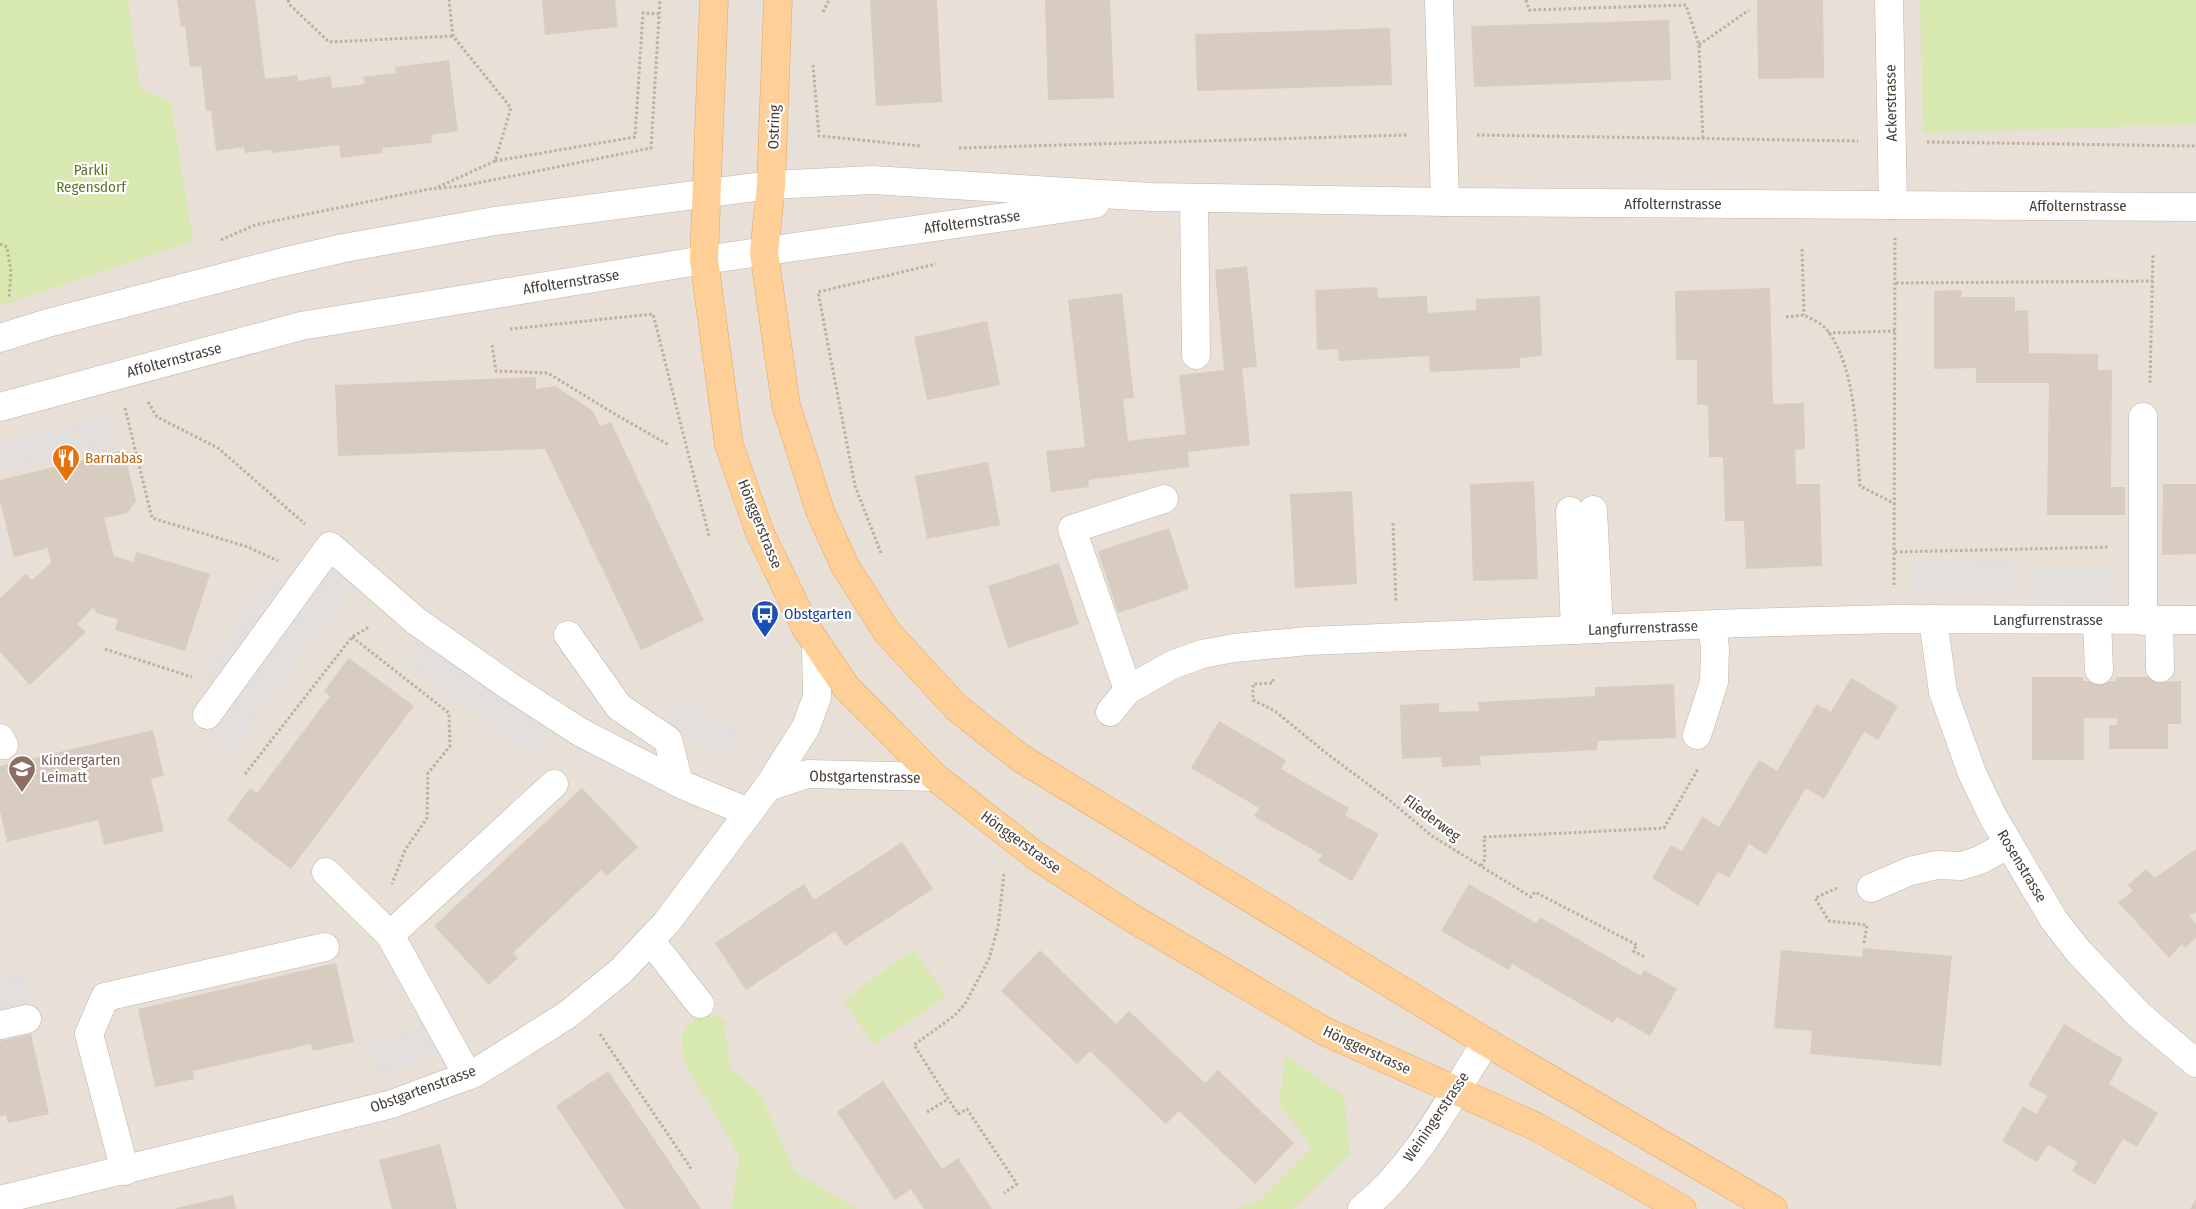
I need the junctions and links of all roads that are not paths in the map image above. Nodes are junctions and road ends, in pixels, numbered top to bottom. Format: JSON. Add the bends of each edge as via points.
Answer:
{"nodes":[{"id":1,"x":714,"y":0,"type":"edge"},
{"id":2,"x":778,"y":0,"type":"edge"},
{"id":3,"x":1439,"y":0,"type":"edge"},
{"id":4,"x":1890,"y":0,"type":"edge"},
{"id":5,"x":771,"y":185,"type":"junction"},
{"id":6,"x":707,"y":194,"type":"junction"},
{"id":7,"x":1150,"y":197,"type":"junction"},
{"id":8,"x":1194,"y":198,"type":"junction"},
{"id":9,"x":1445,"y":202,"type":"junction"},
{"id":10,"x":1893,"y":205,"type":"junction"},
{"id":11,"x":2196,"y":207,"type":"edge"},
{"id":12,"x":764,"y":253,"type":"junction"},
{"id":13,"x":704,"y":260,"type":"junction"},
{"id":14,"x":0,"y":338,"type":"edge"},
{"id":15,"x":1196,"y":355,"type":"dead end"},
{"id":16,"x":0,"y":407,"type":"edge"},
{"id":17,"x":2143,"y":417,"type":"road end"},
{"id":18,"x":1164,"y":499,"type":"dead end"},
{"id":19,"x":1582,"y":510,"type":"dead end"},
{"id":20,"x":1933,"y":619,"type":"junction"},
{"id":21,"x":2097,"y":620,"type":"junction"},
{"id":22,"x":2151,"y":620,"type":"junction"},
{"id":23,"x":2196,"y":620,"type":"edge"},
{"id":24,"x":1712,"y":625,"type":"junction"},
{"id":25,"x":1587,"y":630,"type":"junction"},
{"id":26,"x":568,"y":635,"type":"dead end"},
{"id":27,"x":816,"y":644,"type":"junction"},
{"id":28,"x":2160,"y":668,"type":"dead end"},
{"id":29,"x":2099,"y":670,"type":"dead end"},
{"id":30,"x":1128,"y":690,"type":"junction"},
{"id":31,"x":215,"y":705,"type":"road end"},
{"id":32,"x":1110,"y":712,"type":"dead end"},
{"id":33,"x":1697,"y":735,"type":"dead end"},
{"id":34,"x":935,"y":777,"type":"junction"},
{"id":35,"x":679,"y":783,"type":"junction"},
{"id":36,"x":554,"y":784,"type":"dead end"},
{"id":37,"x":768,"y":787,"type":"junction"},
{"id":38,"x":748,"y":812,"type":"junction"},
{"id":39,"x":2009,"y":844,"type":"junction"},
{"id":40,"x":326,"y":872,"type":"dead end"},
{"id":41,"x":1872,"y":888,"type":"dead end"},
{"id":42,"x":384,"y":928,"type":"junction"},
{"id":43,"x":650,"y":940,"type":"junction"},
{"id":44,"x":325,"y":947,"type":"dead end"},
{"id":45,"x":700,"y":1004,"type":"dead end"},
{"id":46,"x":27,"y":1019,"type":"dead end"},
{"id":47,"x":0,"y":1025,"type":"edge"},
{"id":48,"x":1486,"y":1042,"type":"junction"},
{"id":49,"x":2196,"y":1063,"type":"edge"},
{"id":50,"x":468,"y":1076,"type":"junction"},
{"id":51,"x":1455,"y":1090,"type":"junction"},
{"id":52,"x":125,"y":1171,"type":"junction"},
{"id":53,"x":0,"y":1200,"type":"edge"},
{"id":54,"x":1362,"y":1209,"type":"edge"},
{"id":55,"x":1682,"y":1209,"type":"edge"},
{"id":56,"x":1773,"y":1209,"type":"edge"}],
"edges":[{"from":1,"to":6,"type":"main road"},
{"from":2,"to":5,"type":"main road","name":"Ostring"},
{"from":3,"to":9,"type":"street"},
{"from":4,"to":10,"type":"street","name":"Ackerstrasse"},
{"from":5,"to":6,"type":"street","name":"Affolternstrasse"},
{"from":5,"to":7,"type":"street","name":"Affolternstrasse","via":[[872,180]]},
{"from":5,"to":12,"type":"main road","name":"Ostring"},
{"from":6,"to":13,"type":"main road","name":"Hönggerstrasse"},
{"from":6,"to":14,"type":"street","name":"Affolternstrasse","via":[[495,221],[344,248]]},
{"from":7,"to":8,"type":"street","name":"Affolternstrasse"},
{"from":7,"to":12,"type":"street","name":"Affolternstrasse"},
{"from":8,"to":9,"type":"street","name":"Affolternstrasse"},
{"from":8,"to":15,"type":"street"},
{"from":9,"to":10,"type":"street","name":"Affolternstrasse"},
{"from":10,"to":11,"type":"street","name":"Affolternstrasse"},
{"from":12,"to":13,"type":"street","name":"Affolternstrasse"},
{"from":12,"to":48,"type":"main road","via":[[786,405],[820,511],[845,566],[887,632],[957,708],[1019,757]]},
{"from":13,"to":16,"type":"street","name":"Affolternstrasse","via":[[301,326]]},
{"from":13,"to":27,"type":"main road","name":"Hönggerstrasse","via":[[729,445],[760,533]]},
{"from":17,"to":22,"type":"street","via":[[2142,546]]},
{"from":18,"to":30,"type":"street","via":[[1072,529]]},
{"from":19,"to":25,"type":"street"},
{"from":20,"to":21,"type":"street","name":"Langfurrenstrasse"},
{"from":20,"to":24,"type":"street","name":"Langfurrenstrasse"},
{"from":20,"to":39,"type":"street","name":"Rosenstrasse","via":[[1943,692],[1972,773]]},
{"from":21,"to":22,"type":"street","name":"Langfurrenstrasse"},
{"from":21,"to":29,"type":"street"},
{"from":22,"to":23,"type":"street","name":"Langfurrenstrasse"},
{"from":22,"to":28,"type":"street"},
{"from":24,"to":25,"type":"street","name":"Langfurrenstrasse"},
{"from":24,"to":33,"type":"street","via":[[1714,682]]},
{"from":25,"to":30,"type":"street","name":"Langfurrenstrasse","via":[[1308,641],[1234,648],[1202,654],[1172,665]]},
{"from":26,"to":35,"type":"street","via":[[619,707],[668,740]]},
{"from":27,"to":34,"type":"main road","name":"Hönggerstrasse","via":[[846,687]]},
{"from":27,"to":37,"type":"street","name":"Obstgartenstrasse","via":[[817,697],[806,727]]},
{"from":30,"to":32,"type":"street","name":"Langfurrenstrasse"},
{"from":31,"to":35,"type":"street","via":[[330,546],[416,621],[509,686],[580,732]]},
{"from":34,"to":37,"type":"street","name":"Obstgartenstrasse","via":[[808,774]]},
{"from":34,"to":51,"type":"main road","name":"Hönggerstrasse","via":[[1036,856],[1132,918],[1324,1031]]},
{"from":35,"to":38,"type":"street"},
{"from":36,"to":42,"type":"street"},
{"from":37,"to":38,"type":"street","name":"Obstgartenstrasse"},
{"from":38,"to":43,"type":"street","name":"Obstgartenstrasse","via":[[667,922]]},
{"from":39,"to":41,"type":"street","via":[[1980,860],[1961,866],[1937,865],[1910,870]]},
{"from":39,"to":49,"type":"street","name":"Rosenstrasse","via":[[2054,920],[2078,951],[2139,1014]]},
{"from":40,"to":42,"type":"street"},
{"from":42,"to":50,"type":"street"},
{"from":43,"to":45,"type":"street"},
{"from":43,"to":50,"type":"street","name":"Obstgartenstrasse","via":[[621,971],[580,1005]]},
{"from":44,"to":52,"type":"street","via":[[105,997],[89,1034]]},
{"from":46,"to":47,"type":"street"},
{"from":48,"to":51,"type":"street","name":"Weiningerstrasse"},
{"from":48,"to":56,"type":"main road"},
{"from":50,"to":52,"type":"street","name":"Obstgartenstrasse","via":[[392,1104]]},
{"from":51,"to":54,"type":"street","name":"Weiningerstrasse","via":[[1425,1140],[1381,1194]]},
{"from":51,"to":55,"type":"main road","name":"Hönggerstrasse","via":[[1537,1127]]},
{"from":52,"to":53,"type":"street","name":"Obstgartenstrasse"}]}
